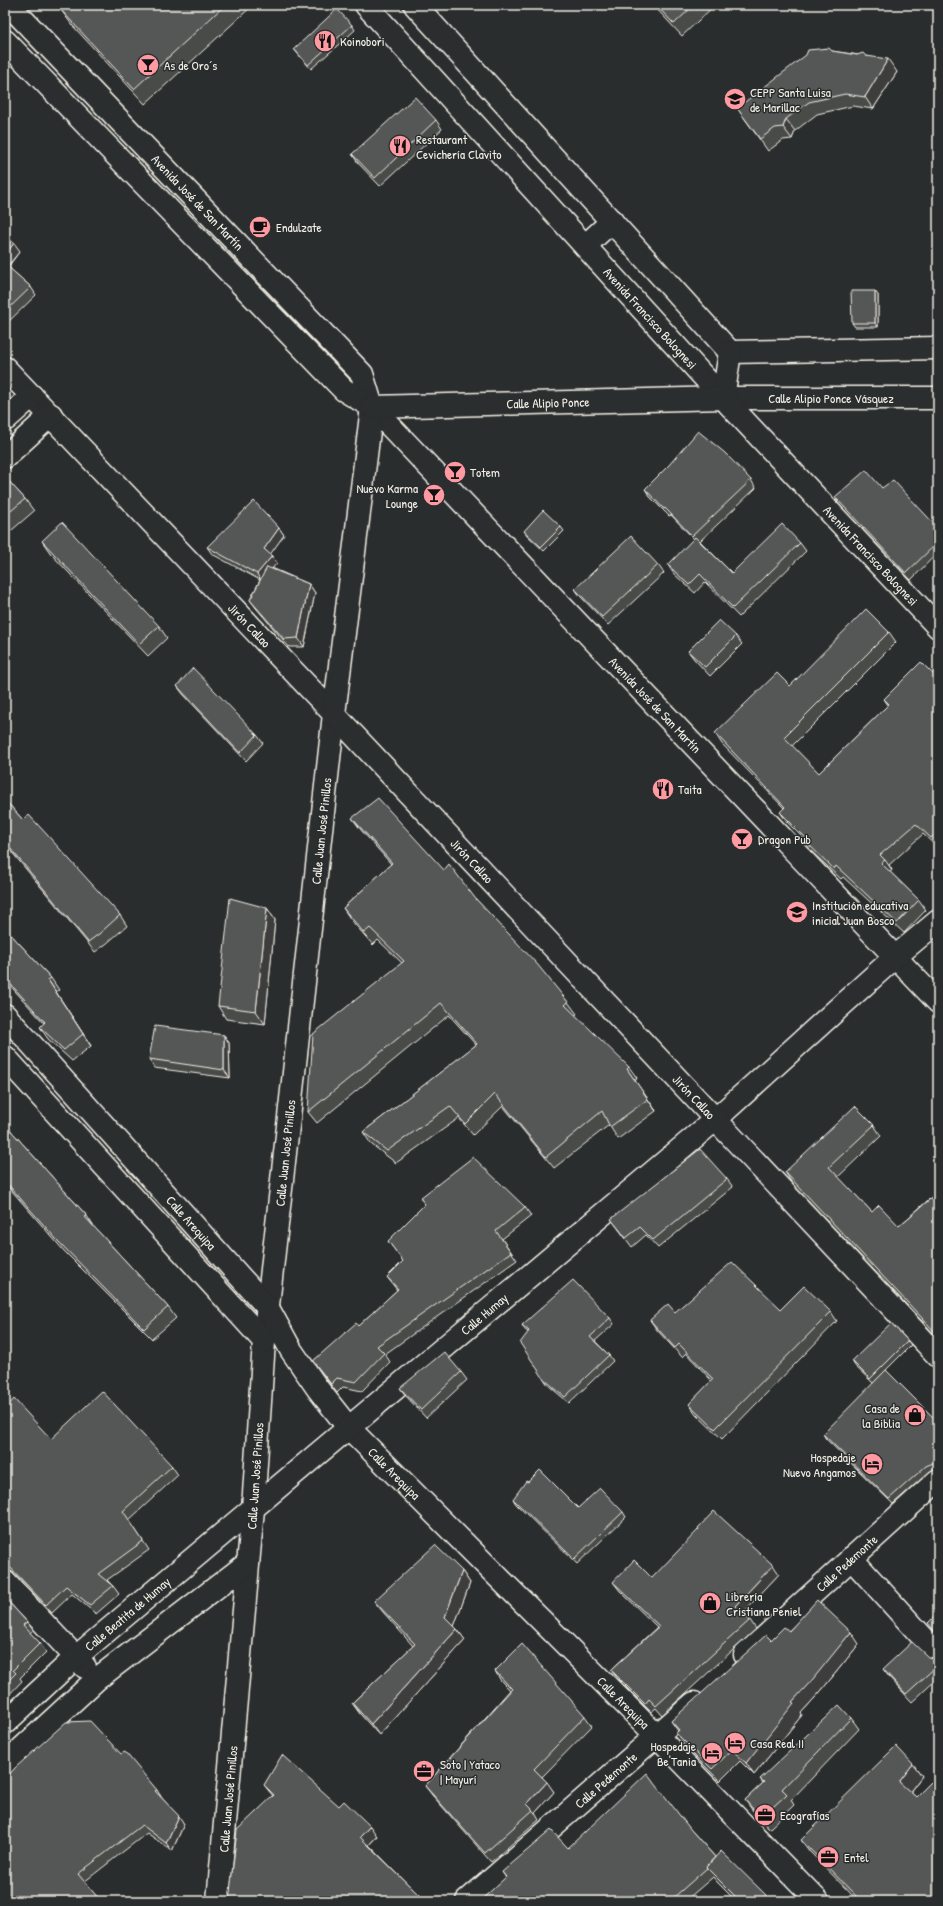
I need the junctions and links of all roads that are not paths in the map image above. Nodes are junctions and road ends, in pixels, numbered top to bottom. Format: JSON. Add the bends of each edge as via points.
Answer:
{"nodes":[{"id":1,"x":10,"y":5,"type":"edge"},
{"id":2,"x":366,"y":5,"type":"edge"},
{"id":3,"x":415,"y":5,"type":"edge"},
{"id":4,"x":5,"y":41,"type":"edge"},
{"id":5,"x":612,"y":221,"type":"junction"},
{"id":6,"x":585,"y":246,"type":"junction"},
{"id":7,"x":938,"y":348,"type":"edge"},
{"id":8,"x":730,"y":352,"type":"junction"},
{"id":9,"x":5,"y":368,"type":"edge"},
{"id":10,"x":32,"y":396,"type":"junction"},
{"id":11,"x":723,"y":398,"type":"junction"},
{"id":12,"x":938,"y":398,"type":"edge"},
{"id":13,"x":372,"y":407,"type":"junction"},
{"id":14,"x":51,"y":415,"type":"junction"},
{"id":15,"x":5,"y":420,"type":"edge"},
{"id":16,"x":5,"y":457,"type":"edge"},
{"id":17,"x":938,"y":628,"type":"edge"},
{"id":18,"x":334,"y":714,"type":"junction"},
{"id":19,"x":938,"y":920,"type":"edge"},
{"id":20,"x":895,"y":957,"type":"junction"},
{"id":21,"x":938,"y":1002,"type":"edge"},
{"id":22,"x":5,"y":1015,"type":"edge"},
{"id":23,"x":5,"y":1057,"type":"edge"},
{"id":24,"x":716,"y":1119,"type":"junction"},
{"id":25,"x":268,"y":1308,"type":"junction"},
{"id":26,"x":264,"y":1340,"type":"junction"},
{"id":27,"x":938,"y":1356,"type":"edge"},
{"id":28,"x":348,"y":1427,"type":"junction"},
{"id":29,"x":938,"y":1480,"type":"edge"},
{"id":30,"x":253,"y":1509,"type":"junction"},
{"id":31,"x":851,"y":1558,"type":"junction"},
{"id":32,"x":248,"y":1563,"type":"junction"},
{"id":33,"x":5,"y":1582,"type":"edge"},
{"id":34,"x":938,"y":1654,"type":"edge"},
{"id":35,"x":76,"y":1657,"type":"junction"},
{"id":36,"x":728,"y":1671,"type":"edge"},
{"id":37,"x":97,"y":1679,"type":"junction"},
{"id":38,"x":710,"y":1688,"type":"edge"},
{"id":39,"x":5,"y":1723,"type":"edge"},
{"id":40,"x":658,"y":1736,"type":"junction"},
{"id":41,"x":5,"y":1764,"type":"edge"},
{"id":42,"x":218,"y":1901,"type":"edge"},
{"id":43,"x":467,"y":1901,"type":"edge"},
{"id":44,"x":818,"y":1901,"type":"edge"}],
"edges":[{"from":1,"to":13,"type":"street","name":"Avenida José de San Martín","via":[[362,374]]},
{"from":2,"to":6,"type":"street","name":"Avenida Francisco Bolognesi"},
{"from":3,"to":5,"type":"street"},
{"from":4,"to":13,"type":"street","name":"Avenida José de San Martín","via":[[344,390]]},
{"from":5,"to":6,"type":"street"},
{"from":5,"to":8,"type":"street"},
{"from":6,"to":11,"type":"street","name":"Avenida Francisco Bolognesi"},
{"from":7,"to":8,"type":"street"},
{"from":8,"to":11,"type":"street"},
{"from":9,"to":10,"type":"street","name":"Jirón Callao"},
{"from":10,"to":14,"type":"street","name":"Jirón Callao"},
{"from":10,"to":15,"type":"street"},
{"from":11,"to":12,"type":"street","name":"Calle Alipio Ponce Vásquez"},
{"from":11,"to":13,"type":"street","name":"Calle Alipio Ponce"},
{"from":11,"to":17,"type":"street","name":"Avenida Francisco Bolognesi"},
{"from":13,"to":18,"type":"street","name":"Calle Juan José Pinillos"},
{"from":13,"to":20,"type":"street","name":"Avenida José de San Martín"},
{"from":14,"to":16,"type":"street"},
{"from":14,"to":18,"type":"street","name":"Jirón Callao"},
{"from":18,"to":24,"type":"street","name":"Jirón Callao"},
{"from":18,"to":25,"type":"street","name":"Calle Juan José Pinillos"},
{"from":19,"to":20,"type":"street","name":"Calle Humay"},
{"from":20,"to":21,"type":"street","name":"Avenida José de San Martín"},
{"from":20,"to":24,"type":"street","name":"Calle Humay"},
{"from":22,"to":25,"type":"street","name":"Calle Arequipa"},
{"from":23,"to":26,"type":"street","name":"Calle Arequipa"},
{"from":24,"to":27,"type":"street","name":"Jirón Callao"},
{"from":24,"to":28,"type":"street","name":"Calle Humay"},
{"from":25,"to":26,"type":"street","name":"Calle Juan José Pinillos"},
{"from":25,"to":28,"type":"street","name":"Calle Arequipa","via":[[291,1350],[318,1390]]},
{"from":26,"to":30,"type":"street","name":"Calle Juan José Pinillos"},
{"from":28,"to":30,"type":"street","name":"Calle Humay"},
{"from":28,"to":40,"type":"street","name":"Calle Arequipa"},
{"from":29,"to":31,"type":"street","name":"Calle Pedemonte"},
{"from":30,"to":32,"type":"street","name":"Calle Juan José Pinillos"},
{"from":30,"to":35,"type":"street","name":"Calle Beatita de Humay"},
{"from":31,"to":34,"type":"street"},
{"from":31,"to":36,"type":"street","name":"Calle Pedemonte"},
{"from":32,"to":37,"type":"street"},
{"from":32,"to":42,"type":"street","name":"Calle Juan José Pinillos"},
{"from":33,"to":35,"type":"street"},
{"from":35,"to":37,"type":"street"},
{"from":35,"to":39,"type":"street","name":"Calle Beatita de Humay"},
{"from":37,"to":41,"type":"street"},
{"from":38,"to":40,"type":"street","name":"Calle Pedemonte"},
{"from":40,"to":43,"type":"street","name":"Calle Pedemonte"},
{"from":40,"to":44,"type":"street","name":"Calle Arequipa"}]}
